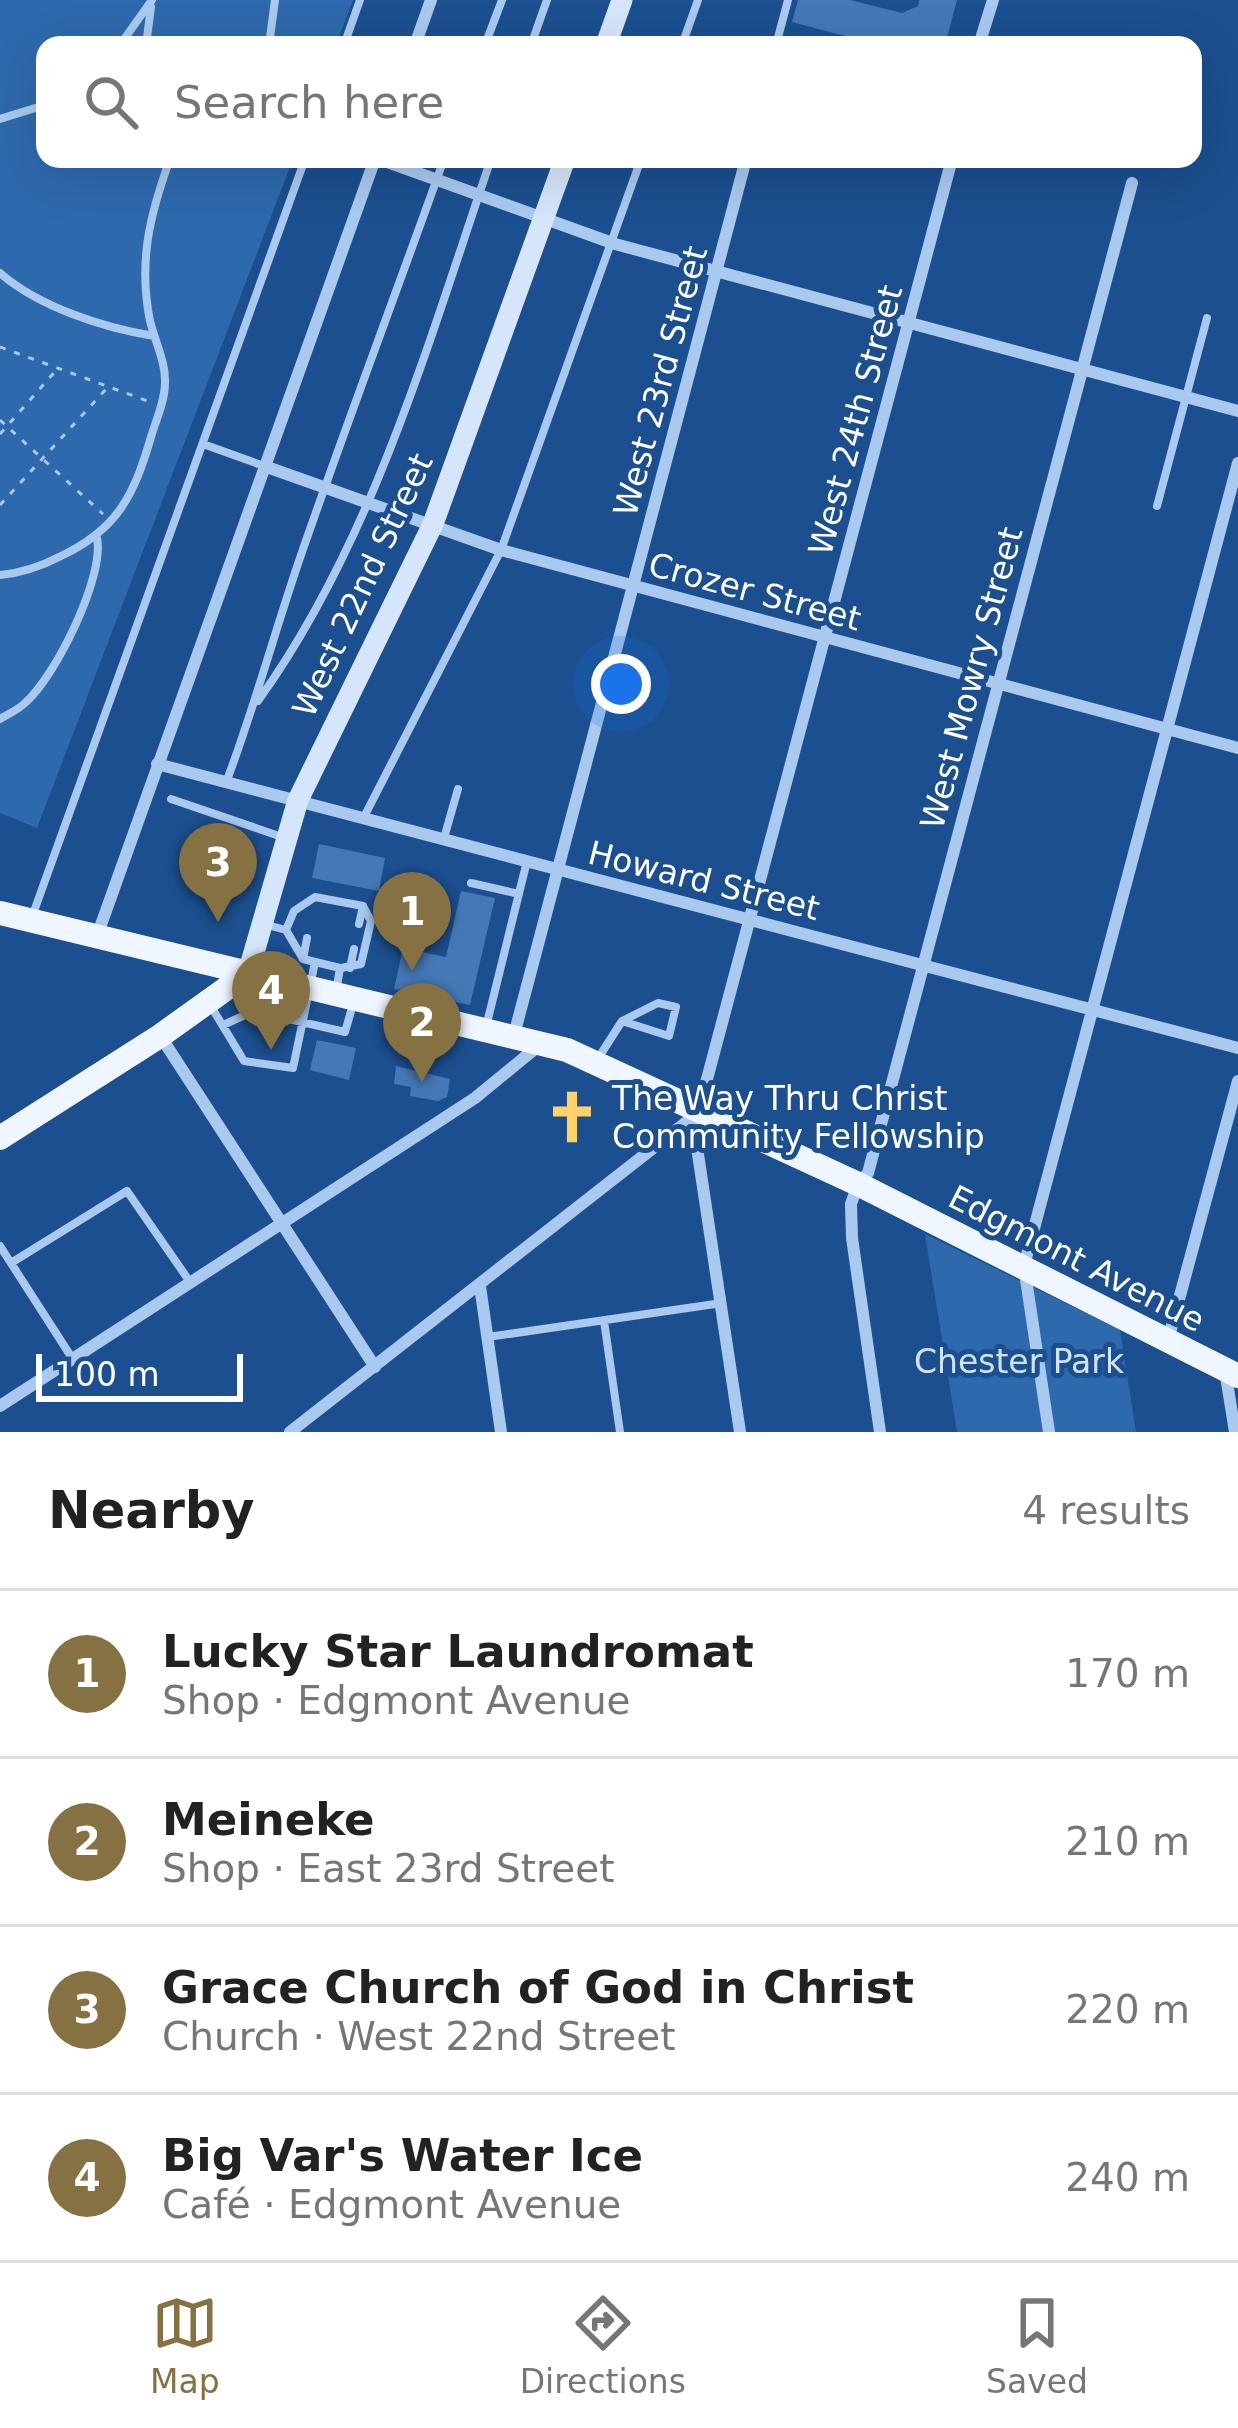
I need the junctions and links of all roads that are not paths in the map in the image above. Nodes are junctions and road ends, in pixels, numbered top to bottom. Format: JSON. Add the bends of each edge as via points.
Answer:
{"nodes":[{"id":1,"x":275,"y":0,"type":"edge"},
{"id":2,"x":360,"y":0,"type":"edge"},
{"id":3,"x":431,"y":0,"type":"edge"},
{"id":4,"x":502,"y":0,"type":"edge"},
{"id":5,"x":547,"y":0,"type":"edge"},
{"id":6,"x":622,"y":0,"type":"edge"},
{"id":7,"x":698,"y":0,"type":"edge"},
{"id":8,"x":788,"y":0,"type":"edge"},
{"id":9,"x":993,"y":0,"type":"edge"},
{"id":10,"x":153,"y":2,"type":"edge"},
{"id":11,"x":127,"y":36,"type":"edge"},
{"id":12,"x":147,"y":36,"type":"edge"},
{"id":13,"x":270,"y":36,"type":"edge"},
{"id":14,"x":347,"y":36,"type":"edge"},
{"id":15,"x":418,"y":36,"type":"edge"},
{"id":16,"x":488,"y":36,"type":"edge"},
{"id":17,"x":534,"y":36,"type":"edge"},
{"id":18,"x":609,"y":36,"type":"edge"},
{"id":19,"x":685,"y":36,"type":"edge"},
{"id":20,"x":778,"y":36,"type":"edge"},
{"id":21,"x":982,"y":36,"type":"edge"},
{"id":22,"x":36,"y":108,"type":"edge"},
{"id":23,"x":0,"y":119,"type":"edge"},
{"id":24,"x":167,"y":168,"type":"edge"},
{"id":25,"x":302,"y":168,"type":"edge"},
{"id":26,"x":374,"y":168,"type":"edge"},
{"id":27,"x":404,"y":168,"type":"edge"},
{"id":28,"x":441,"y":168,"type":"edge"},
{"id":29,"x":488,"y":168,"type":"edge"},
{"id":30,"x":563,"y":168,"type":"edge"},
{"id":31,"x":638,"y":168,"type":"edge"},
{"id":32,"x":744,"y":168,"type":"edge"},
{"id":33,"x":950,"y":168,"type":"edge"},
{"id":34,"x":437,"y":179,"type":"junction"},
{"id":35,"x":1132,"y":182,"type":"dead end"},
{"id":36,"x":479,"y":194,"type":"junction"},
{"id":37,"x":544,"y":218,"type":"junction"},
{"id":38,"x":611,"y":242,"type":"junction"},
{"id":39,"x":0,"y":273,"type":"edge"},
{"id":40,"x":717,"y":273,"type":"junction"},
{"id":41,"x":1208,"y":319,"type":"dead end"},
{"id":42,"x":910,"y":322,"type":"junction"},
{"id":43,"x":154,"y":336,"type":"junction"},
{"id":44,"x":1081,"y":372,"type":"junction"},
{"id":45,"x":1185,"y":397,"type":"junction"},
{"id":46,"x":1238,"y":411,"type":"edge"},
{"id":47,"x":203,"y":444,"type":"junction"},
{"id":48,"x":1238,"y":463,"type":"edge"},
{"id":49,"x":264,"y":466,"type":"junction"},
{"id":50,"x":325,"y":487,"type":"junction"},
{"id":51,"x":370,"y":502,"type":"junction"},
{"id":52,"x":1157,"y":506,"type":"dead end"},
{"id":53,"x":433,"y":524,"type":"junction"},
{"id":54,"x":97,"y":537,"type":"junction"},
{"id":55,"x":501,"y":550,"type":"junction"},
{"id":56,"x":0,"y":574,"type":"edge"},
{"id":57,"x":632,"y":587,"type":"junction"},
{"id":58,"x":824,"y":638,"type":"junction"},
{"id":59,"x":997,"y":682,"type":"junction"},
{"id":60,"x":255,"y":706,"type":"junction"},
{"id":61,"x":0,"y":719,"type":"edge"},
{"id":62,"x":1166,"y":728,"type":"junction"},
{"id":63,"x":1238,"y":748,"type":"edge"},
{"id":64,"x":157,"y":764,"type":"junction"},
{"id":65,"x":227,"y":780,"type":"junction"},
{"id":66,"x":458,"y":789,"type":"dead end"},
{"id":67,"x":171,"y":799,"type":"dead end"},
{"id":68,"x":298,"y":800,"type":"junction"},
{"id":69,"x":365,"y":815,"type":"junction"},
{"id":70,"x":287,"y":838,"type":"junction"},
{"id":71,"x":444,"y":838,"type":"junction"},
{"id":72,"x":527,"y":861,"type":"junction"},
{"id":73,"x":557,"y":871,"type":"junction"},
{"id":74,"x":471,"y":883,"type":"dead end"},
{"id":75,"x":519,"y":894,"type":"junction"},
{"id":76,"x":315,"y":897,"type":"junction"},
{"id":77,"x":363,"y":906,"type":"junction"},
{"id":78,"x":0,"y":913,"type":"edge"},
{"id":79,"x":312,"y":914,"type":"dead end"},
{"id":80,"x":747,"y":918,"type":"junction"},
{"id":81,"x":31,"y":922,"type":"junction"},
{"id":82,"x":262,"y":923,"type":"junction"},
{"id":83,"x":359,"y":924,"type":"dead end"},
{"id":84,"x":286,"y":930,"type":"junction"},
{"id":85,"x":97,"y":938,"type":"junction"},
{"id":86,"x":307,"y":938,"type":"dead end"},
{"id":87,"x":354,"y":949,"type":"dead end"},
{"id":88,"x":170,"y":955,"type":"junction"},
{"id":89,"x":303,"y":958,"type":"junction"},
{"id":90,"x":314,"y":962,"type":"junction"},
{"id":91,"x":923,"y":964,"type":"junction"},
{"id":92,"x":248,"y":973,"type":"junction"},
{"id":93,"x":345,"y":982,"type":"junction"},
{"id":94,"x":310,"y":987,"type":"junction"},
{"id":95,"x":201,"y":1006,"type":"junction"},
{"id":96,"x":1090,"y":1008,"type":"junction"},
{"id":97,"x":303,"y":1021,"type":"junction"},
{"id":98,"x":622,"y":1021,"type":"junction"},
{"id":99,"x":223,"y":1025,"type":"junction"},
{"id":100,"x":485,"y":1028,"type":"junction"},
{"id":101,"x":514,"y":1035,"type":"junction"},
{"id":102,"x":160,"y":1036,"type":"junction"},
{"id":103,"x":542,"y":1043,"type":"junction"},
{"id":104,"x":1238,"y":1048,"type":"edge"},
{"id":105,"x":596,"y":1063,"type":"junction"},
{"id":106,"x":1238,"y":1081,"type":"edge"},
{"id":107,"x":698,"y":1113,"type":"junction"},
{"id":108,"x":0,"y":1138,"type":"edge"},
{"id":109,"x":858,"y":1184,"type":"junction"},
{"id":110,"x":281,"y":1223,"type":"junction"},
{"id":111,"x":0,"y":1246,"type":"edge"},
{"id":112,"x":11,"y":1262,"type":"junction"},
{"id":113,"x":1024,"y":1266,"type":"junction"},
{"id":114,"x":190,"y":1282,"type":"junction"},
{"id":115,"x":479,"y":1286,"type":"junction"},
{"id":116,"x":722,"y":1303,"type":"junction"},
{"id":117,"x":604,"y":1322,"type":"junction"},
{"id":118,"x":488,"y":1337,"type":"junction"},
{"id":119,"x":1168,"y":1340,"type":"junction"},
{"id":120,"x":73,"y":1359,"type":"junction"},
{"id":121,"x":374,"y":1367,"type":"junction"},
{"id":122,"x":1231,"y":1373,"type":"edge"},
{"id":123,"x":0,"y":1406,"type":"edge"},
{"id":124,"x":290,"y":1432,"type":"edge"},
{"id":125,"x":502,"y":1432,"type":"edge"},
{"id":126,"x":620,"y":1432,"type":"edge"},
{"id":127,"x":740,"y":1432,"type":"edge"},
{"id":128,"x":880,"y":1432,"type":"edge"},
{"id":129,"x":1049,"y":1432,"type":"edge"},
{"id":130,"x":1234,"y":1432,"type":"edge"}],
"edges":[{"from":1,"to":13,"type":"lane"},
{"from":2,"to":14,"type":"lane"},
{"from":3,"to":15,"type":"street"},
{"from":4,"to":16,"type":"lane"},
{"from":5,"to":17,"type":"lane"},
{"from":6,"to":18,"type":"street"},
{"from":7,"to":19,"type":"lane"},
{"from":8,"to":20,"type":"lane"},
{"from":9,"to":21,"type":"street"},
{"from":10,"to":11,"type":"lane"},
{"from":10,"to":12,"type":"lane"},
{"from":22,"to":23,"type":"lane"},
{"from":24,"to":43,"type":"lane","via":[[146,236]]},
{"from":25,"to":47,"type":"lane"},
{"from":26,"to":49,"type":"street"},
{"from":27,"to":34,"type":"street"},
{"from":28,"to":34,"type":"lane"},
{"from":29,"to":36,"type":"lane"},
{"from":30,"to":37,"type":"street","name":"West 22nd Street"},
{"from":31,"to":38,"type":"lane"},
{"from":32,"to":40,"type":"street","name":"West 23rd Street"},
{"from":33,"to":42,"type":"street","name":"West 24th Street"},
{"from":34,"to":36,"type":"street"},
{"from":34,"to":50,"type":"lane"},
{"from":35,"to":44,"type":"street","name":"West Mowry Street"},
{"from":36,"to":37,"type":"street"},
{"from":36,"to":51,"type":"lane"},
{"from":37,"to":38,"type":"street"},
{"from":37,"to":53,"type":"street","name":"West 22nd Street"},
{"from":38,"to":40,"type":"street"},
{"from":38,"to":55,"type":"lane"},
{"from":39,"to":43,"type":"lane","via":[[50,303]]},
{"from":40,"to":42,"type":"street"},
{"from":40,"to":57,"type":"street","name":"West 23rd Street"},
{"from":41,"to":45,"type":"lane"},
{"from":42,"to":44,"type":"street"},
{"from":42,"to":58,"type":"street","name":"West 24th Street"},
{"from":43,"to":54,"type":"lane","via":[[166,382],[161,405],[128,500]]},
{"from":44,"to":45,"type":"street"},
{"from":44,"to":59,"type":"street","name":"West Mowry Street"},
{"from":45,"to":46,"type":"street"},
{"from":45,"to":52,"type":"lane"},
{"from":47,"to":49,"type":"lane"},
{"from":47,"to":81,"type":"lane"},
{"from":48,"to":62,"type":"street"},
{"from":49,"to":50,"type":"street","name":"Crozer Street"},
{"from":49,"to":64,"type":"street"},
{"from":50,"to":51,"type":"street","name":"Crozer Street"},
{"from":50,"to":60,"type":"lane"},
{"from":51,"to":53,"type":"street","name":"Crozer Street"},
{"from":51,"to":60,"type":"lane","via":[[288,660]]},
{"from":53,"to":55,"type":"street","name":"Crozer Street"},
{"from":53,"to":68,"type":"street","name":"West 22nd Street"},
{"from":54,"to":56,"type":"lane","via":[[51,561]]},
{"from":54,"to":61,"type":"lane","via":[[96,566],[60,653],[25,704]]},
{"from":55,"to":57,"type":"street","name":"Crozer Street"},
{"from":55,"to":69,"type":"lane"},
{"from":57,"to":58,"type":"street","name":"Crozer Street"},
{"from":57,"to":73,"type":"street","name":"West 23rd Street"},
{"from":58,"to":59,"type":"street","name":"Crozer Street"},
{"from":58,"to":80,"type":"street","name":"West 24th Street"},
{"from":59,"to":62,"type":"street","name":"Crozer Street"},
{"from":59,"to":91,"type":"street","name":"West Mowry Street"},
{"from":60,"to":65,"type":"lane"},
{"from":62,"to":63,"type":"street","name":"Crozer Street"},
{"from":62,"to":96,"type":"street"},
{"from":64,"to":65,"type":"street","name":"Howard Street"},
{"from":64,"to":85,"type":"street"},
{"from":65,"to":68,"type":"street","name":"Howard Street"},
{"from":66,"to":71,"type":"lane"},
{"from":67,"to":70,"type":"lane"},
{"from":68,"to":69,"type":"street","name":"Howard Street"},
{"from":68,"to":70,"type":"street","name":"West 22nd Street"},
{"from":69,"to":71,"type":"street","name":"Howard Street"},
{"from":70,"to":82,"type":"street","name":"West 22nd Street"},
{"from":71,"to":72,"type":"street","name":"Howard Street"},
{"from":72,"to":73,"type":"street","name":"Howard Street"},
{"from":72,"to":75,"type":"lane"},
{"from":73,"to":80,"type":"street","name":"Howard Street"},
{"from":73,"to":101,"type":"street","name":"West 23rd Street"},
{"from":74,"to":75,"type":"lane"},
{"from":75,"to":100,"type":"lane"},
{"from":76,"to":77,"type":"lane"},
{"from":76,"to":79,"type":"lane"},
{"from":76,"to":84,"type":"lane","via":[[293,911]]},
{"from":77,"to":83,"type":"lane"},
{"from":77,"to":93,"type":"lane","via":[[371,921],[361,964]]},
{"from":78,"to":81,"type":"main road","name":"Edgmont Avenue"},
{"from":80,"to":91,"type":"street","name":"Howard Street"},
{"from":80,"to":107,"type":"street","name":"West 24th Street"},
{"from":81,"to":85,"type":"main road","name":"Edgmont Avenue"},
{"from":82,"to":84,"type":"lane"},
{"from":82,"to":92,"type":"street","name":"West 22nd Street"},
{"from":84,"to":89,"type":"lane"},
{"from":85,"to":88,"type":"main road","name":"Edgmont Avenue"},
{"from":86,"to":89,"type":"lane"},
{"from":87,"to":93,"type":"lane"},
{"from":88,"to":92,"type":"main road","name":"Edgmont Avenue"},
{"from":88,"to":95,"type":"main road","via":[[189,971]]},
{"from":89,"to":90,"type":"lane"},
{"from":90,"to":93,"type":"lane"},
{"from":90,"to":94,"type":"lane"},
{"from":91,"to":96,"type":"street","name":"Howard Street"},
{"from":91,"to":109,"type":"street","name":"West Mowry Street","via":[[868,1173]]},
{"from":92,"to":94,"type":"main road","name":"Edgmont Avenue"},
{"from":92,"to":95,"type":"main road"},
{"from":93,"to":94,"type":"main road","name":"Edgmont Avenue"},
{"from":93,"to":97,"type":"lane","via":[[345,1032]]},
{"from":93,"to":100,"type":"main road","name":"Edgmont Avenue"},
{"from":94,"to":97,"type":"lane"},
{"from":95,"to":99,"type":"lane"},
{"from":95,"to":102,"type":"main road"},
{"from":96,"to":104,"type":"street","name":"Howard Street"},
{"from":96,"to":113,"type":"street"},
{"from":97,"to":99,"type":"lane","via":[[254,1011]]},
{"from":97,"to":99,"type":"lane","via":[[293,1068],[244,1061]]},
{"from":98,"to":98,"type":"lane","via":[[669,1036],[676,1007],[658,1003]]},
{"from":98,"to":105,"type":"lane"},
{"from":100,"to":101,"type":"main road","name":"Edgmont Avenue"},
{"from":101,"to":103,"type":"main road","name":"Edgmont Avenue"},
{"from":102,"to":108,"type":"main road"},
{"from":102,"to":110,"type":"street"},
{"from":103,"to":105,"type":"main road","name":"Edgmont Avenue"},
{"from":103,"to":110,"type":"street","via":[[475,1098]]},
{"from":105,"to":107,"type":"main road","name":"Edgmont Avenue"},
{"from":106,"to":119,"type":"street"},
{"from":107,"to":109,"type":"main road","name":"Edgmont Avenue"},
{"from":107,"to":115,"type":"street"},
{"from":107,"to":116,"type":"street","name":"West 24th Street"},
{"from":109,"to":113,"type":"main road","name":"Edgmont Avenue"},
{"from":109,"to":128,"type":"street","name":"West Mowry Street","via":[[852,1238]]},
{"from":110,"to":114,"type":"street"},
{"from":110,"to":121,"type":"street"},
{"from":111,"to":112,"type":"lane"},
{"from":112,"to":114,"type":"lane","via":[[127,1191]]},
{"from":112,"to":120,"type":"lane"},
{"from":113,"to":119,"type":"main road","name":"Edgmont Avenue"},
{"from":113,"to":129,"type":"street"},
{"from":114,"to":120,"type":"street"},
{"from":115,"to":118,"type":"street"},
{"from":115,"to":121,"type":"street"},
{"from":116,"to":117,"type":"lane"},
{"from":116,"to":127,"type":"street","name":"West 24th Street"},
{"from":117,"to":118,"type":"lane"},
{"from":117,"to":126,"type":"lane"},
{"from":118,"to":125,"type":"street"},
{"from":119,"to":122,"type":"main road","name":"Edgmont Avenue"},
{"from":120,"to":123,"type":"street"},
{"from":121,"to":124,"type":"street"},
{"from":122,"to":130,"type":"street"}]}
